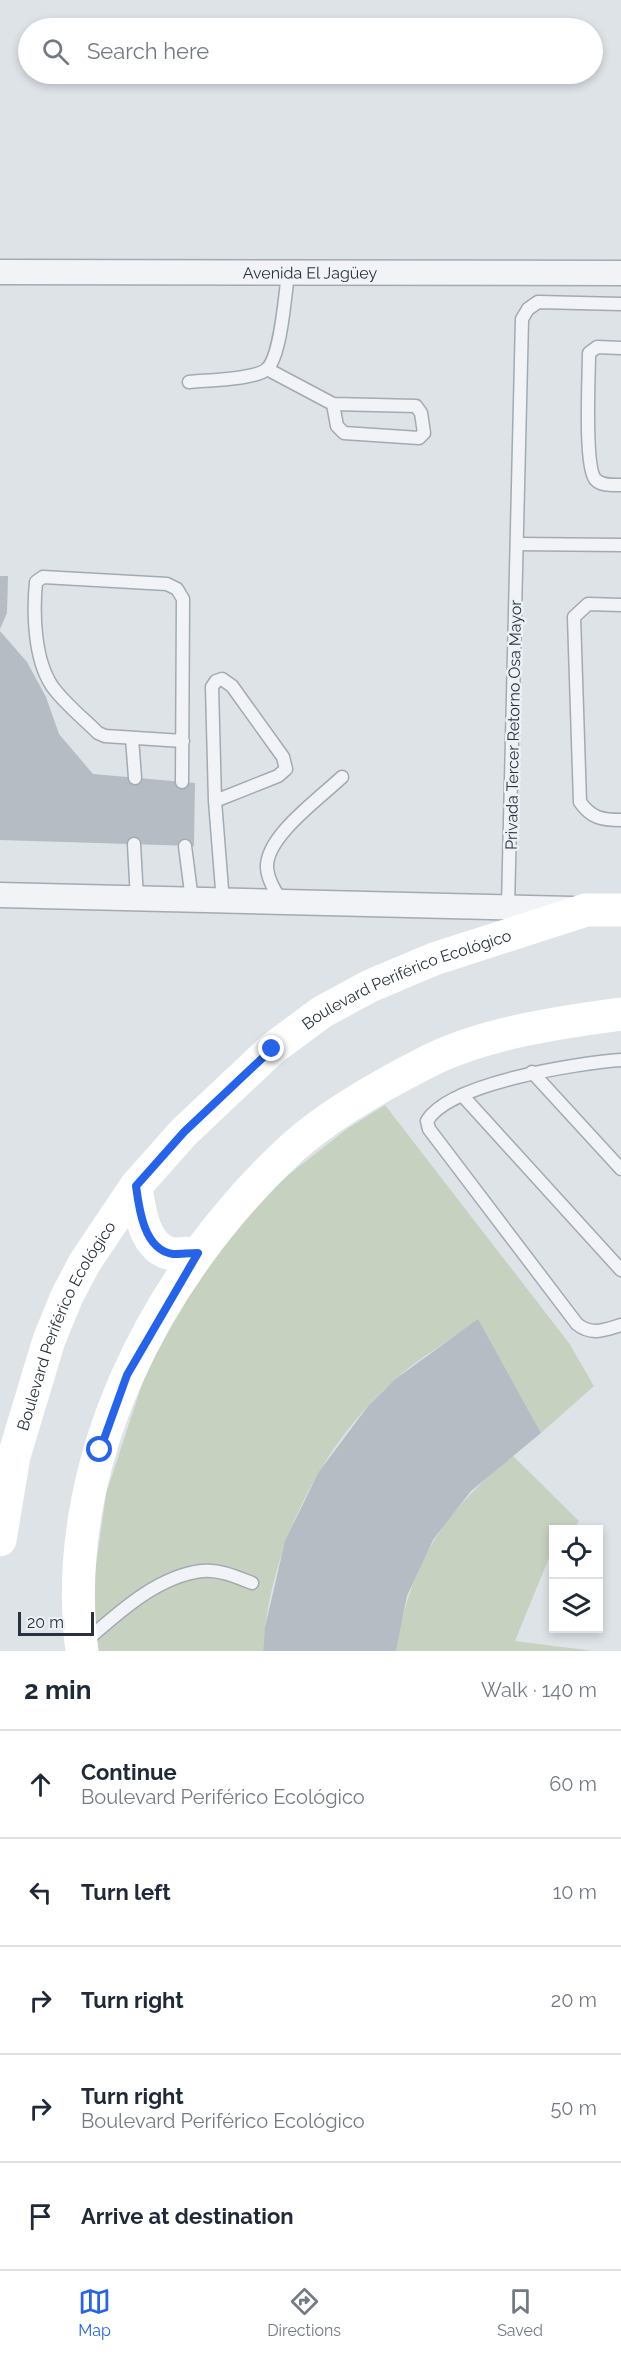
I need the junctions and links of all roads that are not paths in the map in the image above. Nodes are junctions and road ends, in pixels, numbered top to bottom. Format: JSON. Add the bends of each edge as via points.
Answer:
{"nodes":[{"id":1,"x":0,"y":272,"type":"edge"},
{"id":2,"x":621,"y":273,"type":"edge"},
{"id":3,"x":288,"y":274,"type":"junction"},
{"id":4,"x":621,"y":304,"type":"edge"},
{"id":5,"x":621,"y":348,"type":"edge"},
{"id":6,"x":267,"y":369,"type":"junction"},
{"id":7,"x":189,"y":382,"type":"dead end"},
{"id":8,"x":333,"y":404,"type":"junction"},
{"id":9,"x":621,"y":485,"type":"edge"},
{"id":10,"x":517,"y":544,"type":"junction"},
{"id":11,"x":621,"y":545,"type":"edge"},
{"id":12,"x":621,"y":604,"type":"edge"},
{"id":13,"x":132,"y":738,"type":"junction"},
{"id":14,"x":183,"y":741,"type":"junction"},
{"id":15,"x":342,"y":777,"type":"dead end"},
{"id":16,"x":135,"y":778,"type":"dead end"},
{"id":17,"x":182,"y":782,"type":"dead end"},
{"id":18,"x":215,"y":801,"type":"junction"},
{"id":19,"x":621,"y":820,"type":"edge"},
{"id":20,"x":134,"y":844,"type":"dead end"},
{"id":21,"x":185,"y":846,"type":"dead end"},
{"id":22,"x":0,"y":895,"type":"edge"},
{"id":23,"x":137,"y":899,"type":"junction"},
{"id":24,"x":192,"y":900,"type":"junction"},
{"id":25,"x":223,"y":902,"type":"junction"},
{"id":26,"x":282,"y":902,"type":"junction"},
{"id":27,"x":508,"y":906,"type":"junction"},
{"id":28,"x":586,"y":910,"type":"junction"},
{"id":29,"x":621,"y":910,"type":"edge"},
{"id":30,"x":487,"y":943,"type":"junction"},
{"id":31,"x":621,"y":1014,"type":"edge"},
{"id":32,"x":621,"y":1060,"type":"edge"},
{"id":33,"x":532,"y":1072,"type":"junction"},
{"id":34,"x":462,"y":1095,"type":"junction"},
{"id":35,"x":621,"y":1169,"type":"edge"},
{"id":36,"x":136,"y":1186,"type":"junction"},
{"id":37,"x":198,"y":1253,"type":"junction"},
{"id":38,"x":621,"y":1270,"type":"edge"},
{"id":39,"x":621,"y":1325,"type":"edge"},
{"id":40,"x":0,"y":1540,"type":"edge"},
{"id":41,"x":252,"y":1582,"type":"dead end"},
{"id":42,"x":82,"y":1648,"type":"edge"}],
"edges":[{"from":1,"to":3,"type":"street","name":"Avenida El Jagüey"},
{"from":2,"to":3,"type":"street","name":"Avenida El Jagüey"},
{"from":3,"to":6,"type":"lane","via":[[275,354]]},
{"from":4,"to":10,"type":"lane","name":"Privada Tercer Retorno Osa Mayor","via":[[538,302],[522,319]]},
{"from":5,"to":9,"type":"lane","via":[[597,347],[589,353],[589,416],[590,470],[596,481]]},
{"from":6,"to":7,"type":"lane","via":[[253,375]]},
{"from":6,"to":8,"type":"lane"},
{"from":8,"to":8,"type":"lane","via":[[416,406],[422,413],[424,433],[419,438],[344,433],[338,426]]},
{"from":10,"to":11,"type":"lane"},
{"from":10,"to":27,"type":"lane","name":"Privada Tercer Retorno Osa Mayor"},
{"from":12,"to":19,"type":"lane","via":[[588,604],[574,617],[580,802],[588,814]]},
{"from":13,"to":14,"type":"lane"},
{"from":13,"to":14,"type":"lane","via":[[98,733],[46,675],[37,634],[35,591],[36,582],[43,577],[166,584],[177,589],[183,599]]},
{"from":13,"to":16,"type":"lane"},
{"from":14,"to":17,"type":"lane"},
{"from":15,"to":26,"type":"lane","via":[[277,838],[269,852],[268,878]]},
{"from":18,"to":18,"type":"lane","via":[[278,776],[286,769],[284,757],[232,686],[222,679],[212,687]]},
{"from":18,"to":25,"type":"lane"},
{"from":20,"to":23,"type":"lane"},
{"from":21,"to":24,"type":"lane"},
{"from":22,"to":23,"type":"street"},
{"from":23,"to":24,"type":"street"},
{"from":24,"to":25,"type":"street"},
{"from":25,"to":26,"type":"street"},
{"from":26,"to":27,"type":"street"},
{"from":27,"to":28,"type":"street"},
{"from":27,"to":30,"type":"street","via":[[500,928]]},
{"from":28,"to":29,"type":"street","name":"Boulevard Periférico Ecológico"},
{"from":28,"to":30,"type":"street","name":"Boulevard Periférico Ecológico"},
{"from":30,"to":36,"type":"street","name":"Boulevard Periférico Ecológico","via":[[413,968],[322,1012],[272,1049],[184,1132]]},
{"from":31,"to":37,"type":"street","via":[[492,1038],[425,1062],[333,1117],[292,1148],[253,1187]]},
{"from":32,"to":33,"type":"lane"},
{"from":33,"to":34,"type":"lane"},
{"from":33,"to":35,"type":"lane"},
{"from":34,"to":38,"type":"lane"},
{"from":34,"to":39,"type":"lane","via":[[431,1112],[427,1120],[429,1129],[577,1324],[594,1332]]},
{"from":36,"to":37,"type":"street","via":[[140,1216],[158,1246],[171,1254]]},
{"from":36,"to":40,"type":"street","name":"Boulevard Periférico Ecológico","via":[[85,1262],[49,1340],[14,1456]]},
{"from":37,"to":42,"type":"street","via":[[127,1375],[100,1450],[85,1516],[79,1579]]},
{"from":41,"to":42,"type":"lane","via":[[204,1571],[178,1577],[117,1614]]}]}
